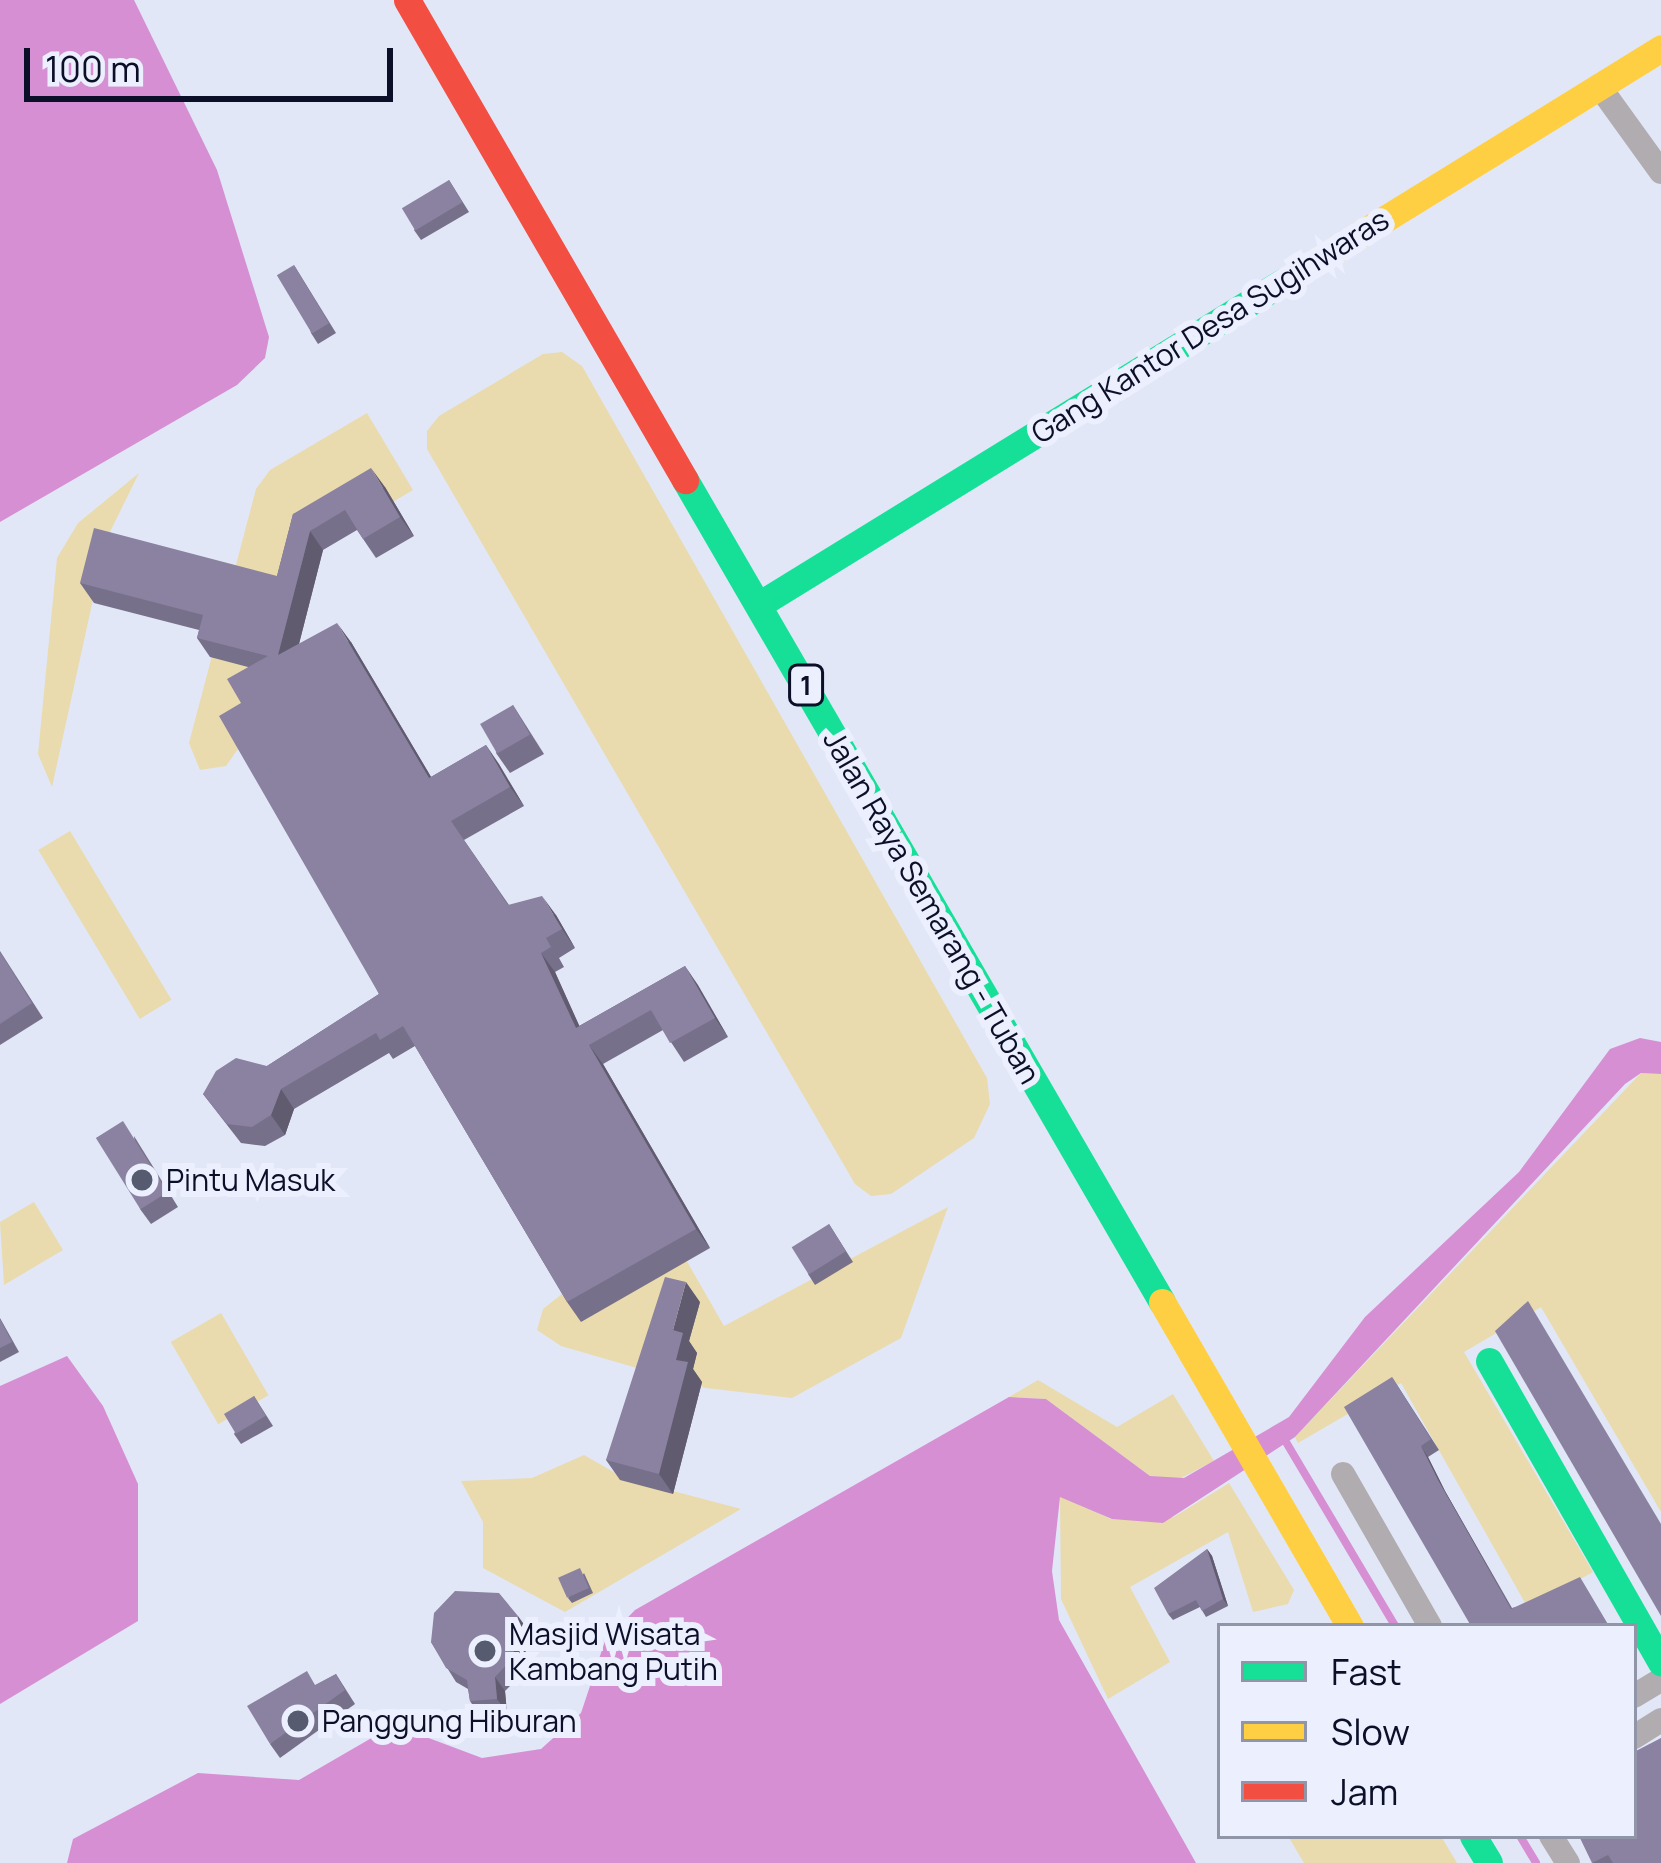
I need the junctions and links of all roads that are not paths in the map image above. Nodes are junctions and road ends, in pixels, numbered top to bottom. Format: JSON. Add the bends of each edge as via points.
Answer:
{"nodes":[{"id":1,"x":407,"y":0,"type":"edge"},
{"id":2,"x":1661,"y":48,"type":"edge"},
{"id":3,"x":1599,"y":86,"type":"junction"},
{"id":4,"x":1661,"y":172,"type":"edge"},
{"id":5,"x":760,"y":604,"type":"junction"},
{"id":6,"x":1489,"y":1361,"type":"dead end"},
{"id":7,"x":1343,"y":1474,"type":"dead end"},
{"id":8,"x":1348,"y":1623,"type":"edge"},
{"id":9,"x":1428,"y":1623,"type":"edge"},
{"id":10,"x":1661,"y":1662,"type":"edge"}],
"edges":[{"from":1,"to":5,"type":"main road","name":"Jalan Raya Semarang - Tuban","number":"1"},
{"from":2,"to":3,"type":"main road","name":"Gang Kantor Desa Sugihwaras"},
{"from":3,"to":4,"type":"street"},
{"from":3,"to":5,"type":"main road","name":"Gang Kantor Desa Sugihwaras"},
{"from":5,"to":8,"type":"main road","name":"Jalan Raya Semarang - Tuban","number":"1"},
{"from":6,"to":10,"type":"main road"},
{"from":7,"to":9,"type":"street"}]}
